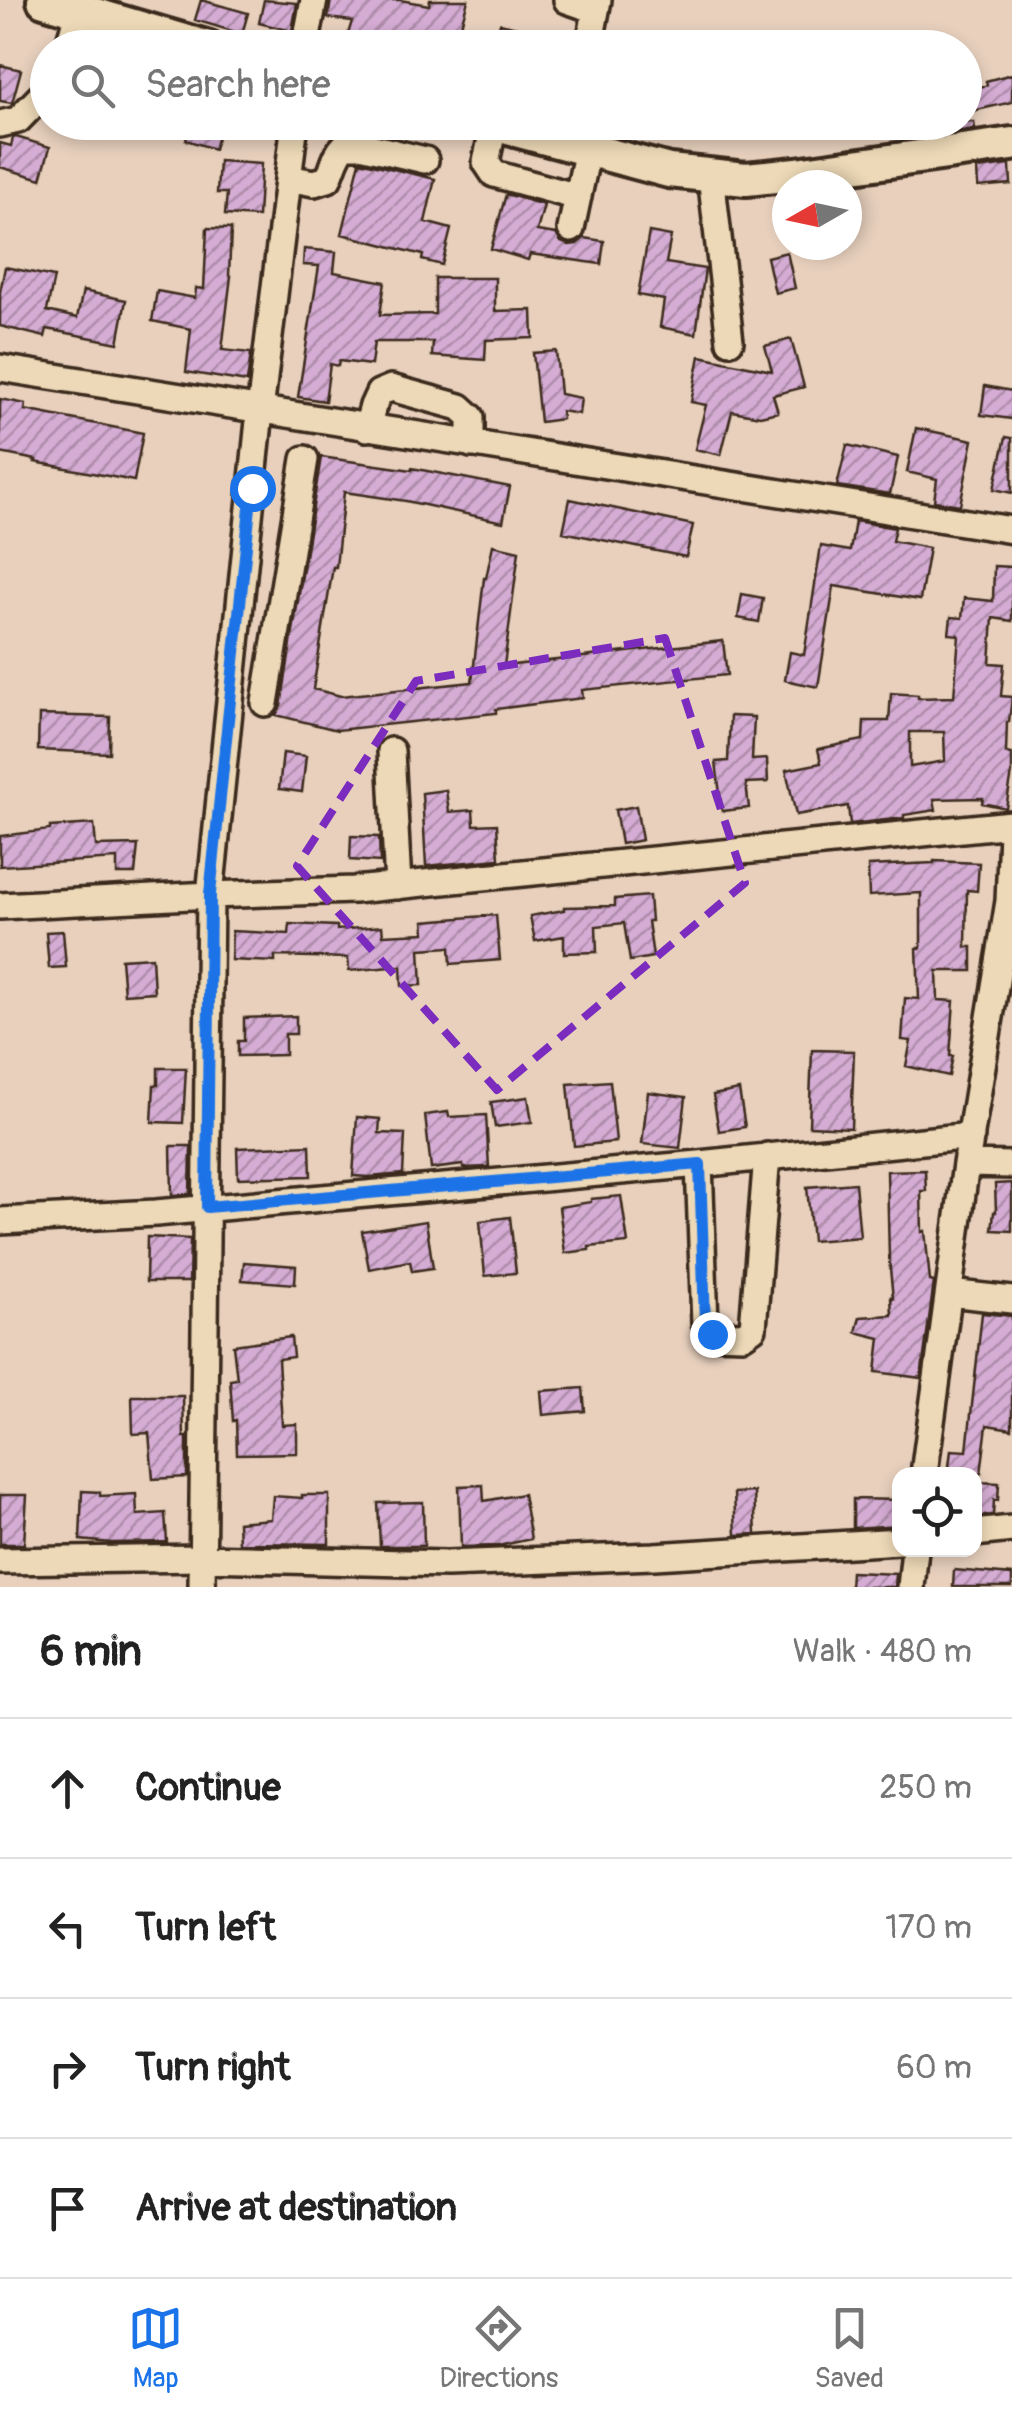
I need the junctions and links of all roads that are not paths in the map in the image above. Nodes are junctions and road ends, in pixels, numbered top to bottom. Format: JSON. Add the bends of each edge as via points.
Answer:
{"nodes":[{"id":1,"x":44,"y":0,"type":"edge"},
{"id":2,"x":314,"y":0,"type":"edge"},
{"id":3,"x":567,"y":0,"type":"edge"},
{"id":4,"x":597,"y":5,"type":"edge"},
{"id":5,"x":79,"y":10,"type":"junction"},
{"id":6,"x":73,"y":30,"type":"edge"},
{"id":7,"x":147,"y":30,"type":"edge"},
{"id":8,"x":308,"y":30,"type":"edge"},
{"id":9,"x":592,"y":30,"type":"edge"},
{"id":10,"x":30,"y":108,"type":"edge"},
{"id":11,"x":0,"y":124,"type":"edge"},
{"id":12,"x":292,"y":140,"type":"edge"},
{"id":13,"x":488,"y":140,"type":"edge"},
{"id":14,"x":578,"y":140,"type":"edge"},
{"id":15,"x":581,"y":140,"type":"edge"},
{"id":16,"x":1012,"y":144,"type":"edge"},
{"id":17,"x":425,"y":160,"type":"dead end"},
{"id":18,"x":711,"y":176,"type":"junction"},
{"id":19,"x":288,"y":178,"type":"junction"},
{"id":20,"x":578,"y":196,"type":"junction"},
{"id":21,"x":571,"y":229,"type":"dead end"},
{"id":22,"x":730,"y":341,"type":"dead end"},
{"id":23,"x":0,"y":368,"type":"edge"},
{"id":24,"x":260,"y":411,"type":"junction"},
{"id":25,"x":367,"y":428,"type":"junction"},
{"id":26,"x":471,"y":444,"type":"junction"},
{"id":27,"x":305,"y":459,"type":"dead end"},
{"id":28,"x":1012,"y":530,"type":"edge"},
{"id":29,"x":245,"y":558,"type":"junction"},
{"id":30,"x":287,"y":564,"type":"junction"},
{"id":31,"x":265,"y":703,"type":"dead end"},
{"id":32,"x":391,"y":751,"type":"dead end"},
{"id":33,"x":1012,"y":824,"type":"edge"},
{"id":34,"x":1012,"y":832,"type":"edge"},
{"id":35,"x":398,"y":886,"type":"junction"},
{"id":36,"x":210,"y":894,"type":"junction"},
{"id":37,"x":1010,"y":901,"type":"edge"},
{"id":38,"x":0,"y":906,"type":"edge"},
{"id":39,"x":1001,"y":1019,"type":"edge"},
{"id":40,"x":971,"y":1136,"type":"junction"},
{"id":41,"x":767,"y":1156,"type":"junction"},
{"id":42,"x":700,"y":1164,"type":"junction"},
{"id":43,"x":966,"y":1164,"type":"junction"},
{"id":44,"x":1012,"y":1165,"type":"edge"},
{"id":45,"x":207,"y":1207,"type":"junction"},
{"id":46,"x":0,"y":1221,"type":"edge"},
{"id":47,"x":948,"y":1293,"type":"junction"},
{"id":48,"x":1012,"y":1300,"type":"edge"},
{"id":49,"x":925,"y":1467,"type":"edge"},
{"id":50,"x":1012,"y":1529,"type":"edge"},
{"id":51,"x":982,"y":1532,"type":"edge"},
{"id":52,"x":892,"y":1541,"type":"edge"},
{"id":53,"x":914,"y":1557,"type":"edge"},
{"id":54,"x":202,"y":1558,"type":"junction"},
{"id":55,"x":0,"y":1560,"type":"edge"},
{"id":56,"x":448,"y":1575,"type":"edge"},
{"id":57,"x":202,"y":1587,"type":"edge"},
{"id":58,"x":911,"y":1587,"type":"edge"}],
"edges":[{"from":1,"to":5,"type":"main road"},
{"from":2,"to":8,"type":"street"},
{"from":3,"to":4,"type":"street"},
{"from":4,"to":9,"type":"street"},
{"from":5,"to":6,"type":"street"},
{"from":5,"to":7,"type":"main road"},
{"from":10,"to":11,"type":"street","via":[[18,120]]},
{"from":12,"to":19,"type":"street"},
{"from":13,"to":20,"type":"street","via":[[486,162],[494,174]]},
{"from":14,"to":20,"type":"street"},
{"from":15,"to":18,"type":"main road","via":[[668,170]]},
{"from":16,"to":18,"type":"main road","via":[[796,174]]},
{"from":17,"to":19,"type":"street","via":[[345,145],[328,180]]},
{"from":18,"to":22,"type":"street"},
{"from":19,"to":24,"type":"street"},
{"from":20,"to":21,"type":"street"},
{"from":23,"to":24,"type":"street"},
{"from":24,"to":25,"type":"street"},
{"from":24,"to":29,"type":"street"},
{"from":25,"to":26,"type":"street"},
{"from":25,"to":26,"type":"street","via":[[379,393],[391,388],[460,407],[471,417]]},
{"from":26,"to":28,"type":"street"},
{"from":27,"to":30,"type":"street"},
{"from":29,"to":30,"type":"street"},
{"from":29,"to":36,"type":"street"},
{"from":30,"to":31,"type":"street"},
{"from":32,"to":35,"type":"street"},
{"from":33,"to":35,"type":"street"},
{"from":34,"to":37,"type":"street"},
{"from":35,"to":36,"type":"street"},
{"from":36,"to":38,"type":"street"},
{"from":36,"to":45,"type":"street"},
{"from":37,"to":39,"type":"street"},
{"from":39,"to":40,"type":"street"},
{"from":40,"to":41,"type":"street"},
{"from":40,"to":43,"type":"street"},
{"from":41,"to":42,"type":"street"},
{"from":41,"to":42,"type":"street","via":[[752,1328],[743,1335],[712,1334],[705,1323]]},
{"from":42,"to":45,"type":"street"},
{"from":43,"to":44,"type":"street"},
{"from":43,"to":47,"type":"street"},
{"from":45,"to":46,"type":"street"},
{"from":45,"to":54,"type":"street"},
{"from":47,"to":48,"type":"street"},
{"from":47,"to":49,"type":"street"},
{"from":50,"to":51,"type":"street"},
{"from":52,"to":56,"type":"street"},
{"from":53,"to":58,"type":"street"},
{"from":54,"to":55,"type":"street"},
{"from":54,"to":56,"type":"street"},
{"from":54,"to":57,"type":"street"}]}
